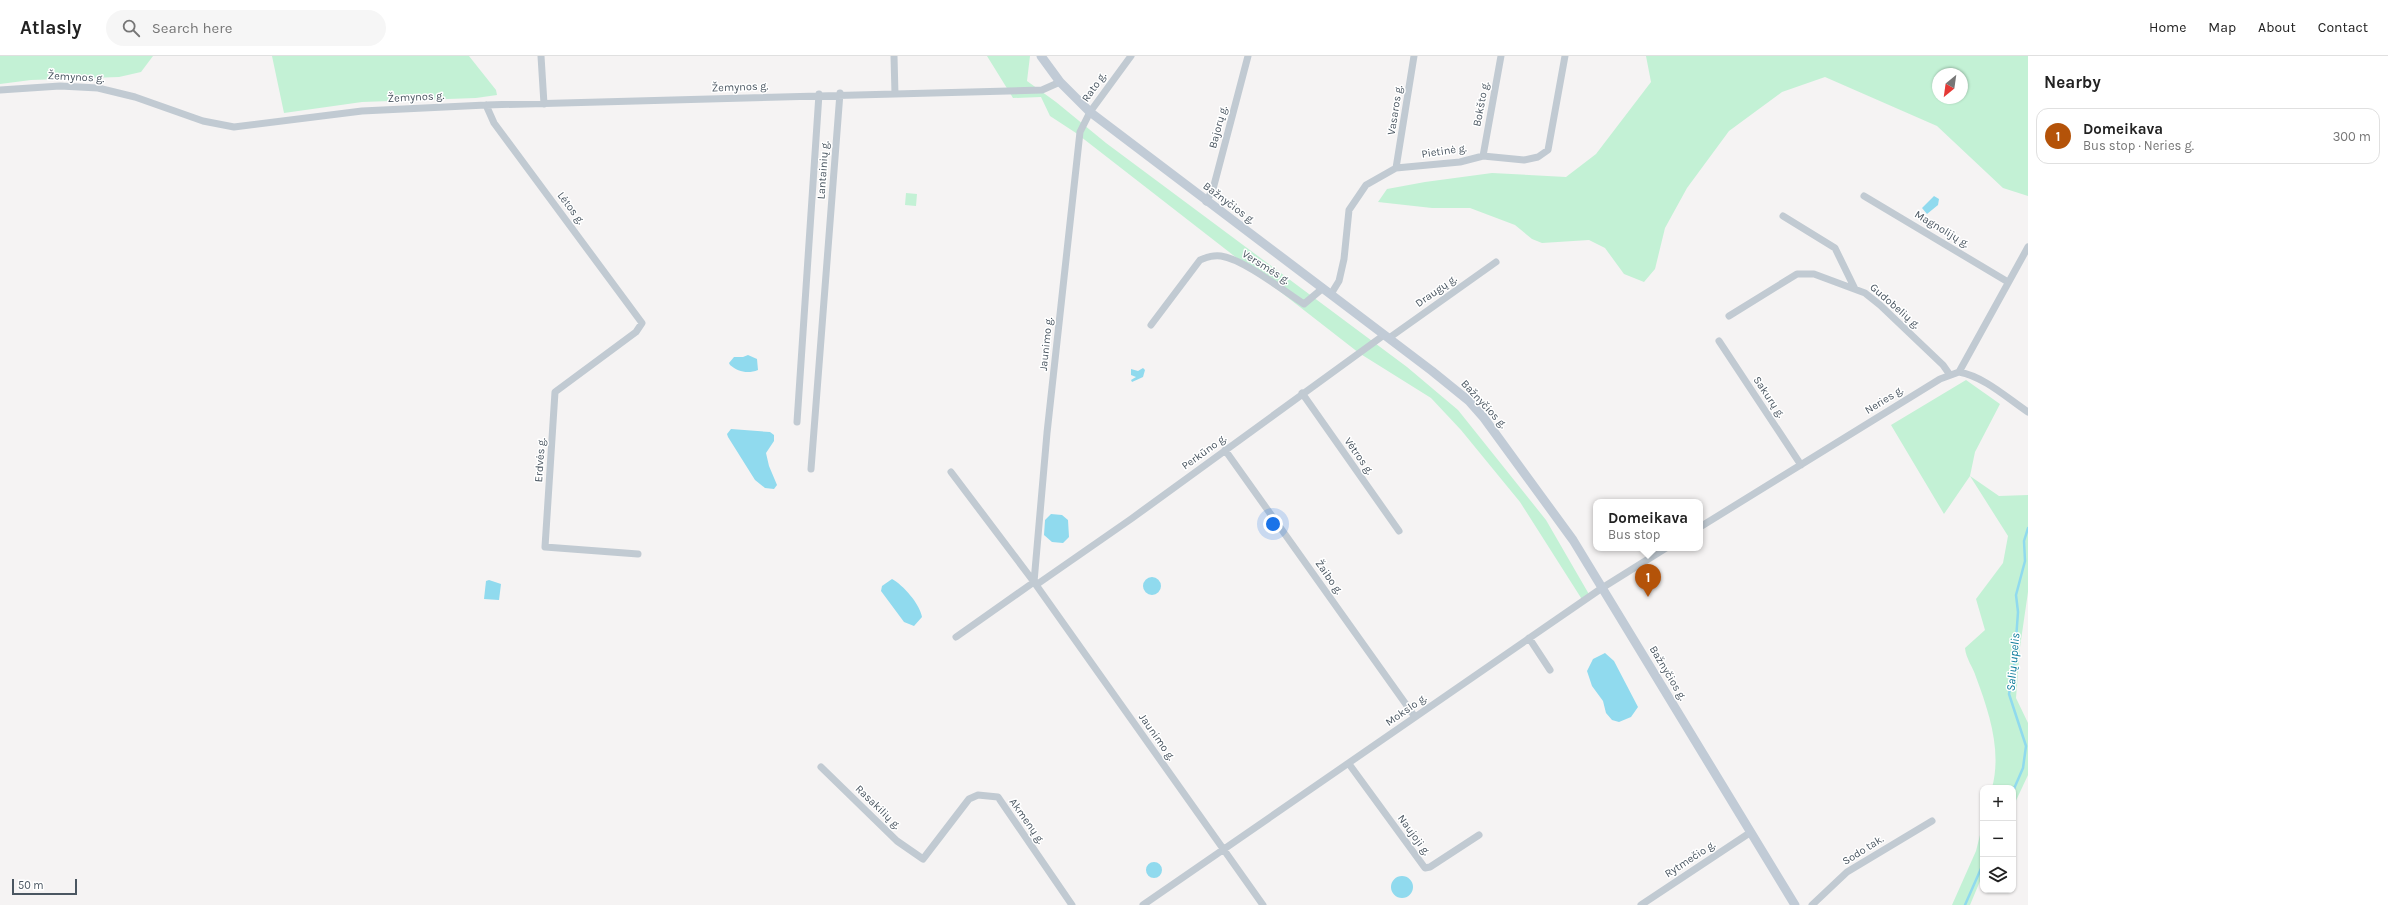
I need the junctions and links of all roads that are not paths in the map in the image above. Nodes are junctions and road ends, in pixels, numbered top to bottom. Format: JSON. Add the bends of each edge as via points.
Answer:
{"nodes":[{"id":1,"x":541,"y":56,"type":"edge"},
{"id":2,"x":894,"y":56,"type":"edge"},
{"id":3,"x":1041,"y":56,"type":"edge"},
{"id":4,"x":1131,"y":56,"type":"edge"},
{"id":5,"x":1248,"y":56,"type":"edge"},
{"id":6,"x":1414,"y":56,"type":"edge"},
{"id":7,"x":1501,"y":56,"type":"edge"},
{"id":8,"x":1565,"y":56,"type":"edge"},
{"id":9,"x":1060,"y":82,"type":"junction"},
{"id":10,"x":0,"y":90,"type":"edge"},
{"id":11,"x":819,"y":94,"type":"junction"},
{"id":12,"x":840,"y":94,"type":"junction"},
{"id":13,"x":895,"y":94,"type":"junction"},
{"id":14,"x":544,"y":104,"type":"junction"},
{"id":15,"x":486,"y":105,"type":"junction"},
{"id":16,"x":1090,"y":112,"type":"junction"},
{"id":17,"x":1482,"y":156,"type":"junction"},
{"id":18,"x":1396,"y":168,"type":"junction"},
{"id":19,"x":1864,"y":196,"type":"dead end"},
{"id":20,"x":1206,"y":202,"type":"junction"},
{"id":21,"x":1783,"y":216,"type":"dead end"},
{"id":22,"x":2028,"y":247,"type":"edge"},
{"id":23,"x":1496,"y":262,"type":"dead end"},
{"id":24,"x":2008,"y":282,"type":"junction"},
{"id":25,"x":1855,"y":289,"type":"junction"},
{"id":26,"x":1327,"y":291,"type":"junction"},
{"id":27,"x":1728,"y":316,"type":"dead end"},
{"id":28,"x":642,"y":323,"type":"joint"},
{"id":29,"x":1151,"y":325,"type":"dead end"},
{"id":30,"x":1386,"y":336,"type":"junction"},
{"id":31,"x":1719,"y":341,"type":"dead end"},
{"id":32,"x":1959,"y":372,"type":"junction"},
{"id":33,"x":1950,"y":375,"type":"junction"},
{"id":34,"x":1302,"y":393,"type":"junction"},
{"id":35,"x":2028,"y":412,"type":"edge"},
{"id":36,"x":797,"y":422,"type":"dead end"},
{"id":37,"x":1225,"y":450,"type":"junction"},
{"id":38,"x":1801,"y":464,"type":"junction"},
{"id":39,"x":811,"y":469,"type":"dead end"},
{"id":40,"x":951,"y":472,"type":"dead end"},
{"id":41,"x":1703,"y":525,"type":"edge"},
{"id":42,"x":1400,"y":531,"type":"dead end"},
{"id":43,"x":1661,"y":551,"type":"edge"},
{"id":44,"x":638,"y":554,"type":"dead end"},
{"id":45,"x":1035,"y":584,"type":"junction"},
{"id":46,"x":1602,"y":588,"type":"junction"},
{"id":47,"x":956,"y":636,"type":"dead end"},
{"id":48,"x":1529,"y":638,"type":"junction"},
{"id":49,"x":1550,"y":670,"type":"dead end"},
{"id":50,"x":1415,"y":717,"type":"junction"},
{"id":51,"x":1349,"y":764,"type":"junction"},
{"id":52,"x":821,"y":767,"type":"dead end"},
{"id":53,"x":1932,"y":821,"type":"dead end"},
{"id":54,"x":1751,"y":832,"type":"junction"},
{"id":55,"x":1479,"y":835,"type":"dead end"},
{"id":56,"x":1224,"y":849,"type":"junction"},
{"id":57,"x":923,"y":859,"type":"joint"},
{"id":58,"x":1072,"y":905,"type":"edge"},
{"id":59,"x":1143,"y":905,"type":"edge"},
{"id":60,"x":1263,"y":905,"type":"edge"},
{"id":61,"x":1641,"y":905,"type":"edge"},
{"id":62,"x":1795,"y":905,"type":"edge"},
{"id":63,"x":1812,"y":905,"type":"edge"}],
"edges":[{"from":1,"to":14,"type":"street"},
{"from":2,"to":13,"type":"street"},
{"from":3,"to":9,"type":"main road","name":"Bažnyčios g."},
{"from":4,"to":16,"type":"street","name":"Rato g."},
{"from":5,"to":20,"type":"street","name":"Bajorų g.","via":[[1213,189]]},
{"from":6,"to":18,"type":"street","name":"Vasaros g."},
{"from":7,"to":17,"type":"street","name":"Bokšto g."},
{"from":8,"to":17,"type":"street","name":"Pietinė g.","via":[[1548,150],[1538,158],[1524,160]]},
{"from":9,"to":13,"type":"street","via":[[1042,90]]},
{"from":9,"to":16,"type":"main road","name":"Bažnyčios g."},
{"from":10,"to":15,"type":"street","name":"Žemynos g.","via":[[60,86],[98,88],[135,97],[203,121],[234,127],[348,112]]},
{"from":11,"to":12,"type":"street","name":"Žemynos g."},
{"from":11,"to":14,"type":"street","name":"Žemynos g."},
{"from":11,"to":36,"type":"street"},
{"from":12,"to":13,"type":"street"},
{"from":12,"to":39,"type":"street","name":"Lantainių g."},
{"from":14,"to":15,"type":"street","name":"Žemynos g."},
{"from":15,"to":28,"type":"street","name":"Lėtos g.","via":[[494,123]]},
{"from":16,"to":20,"type":"main road","name":"Bažnyčios g."},
{"from":16,"to":45,"type":"street","name":"Jaunimo g.","via":[[1078,143],[1047,433]]},
{"from":17,"to":18,"type":"street","name":"Pietinė g.","via":[[1460,162]]},
{"from":18,"to":26,"type":"street","name":"Pietinė g.","via":[[1366,185],[1349,210],[1339,281]]},
{"from":19,"to":24,"type":"street","name":"Magnolijų g."},
{"from":20,"to":26,"type":"main road","name":"Bažnyčios g."},
{"from":21,"to":25,"type":"street","via":[[1835,248]]},
{"from":22,"to":24,"type":"street"},
{"from":23,"to":30,"type":"street","name":"Draugų g."},
{"from":24,"to":32,"type":"street"},
{"from":25,"to":27,"type":"street","name":"Gudobelių g.","via":[[1814,274],[1797,274]]},
{"from":25,"to":33,"type":"street","name":"Gudobelių g.","via":[[1880,305],[1943,364]]},
{"from":26,"to":29,"type":"street","name":"Versmės g.","via":[[1304,304],[1236,261],[1210,255],[1200,260]]},
{"from":26,"to":30,"type":"main road","name":"Bažnyčios g."},
{"from":28,"to":44,"type":"street","name":"Erdvės g.","via":[[636,332],[556,392],[545,547]]},
{"from":30,"to":34,"type":"street","name":"Perkūno g."},
{"from":30,"to":46,"type":"main road","name":"Bažnyčios g.","via":[[1451,386],[1484,418],[1554,512]]},
{"from":31,"to":38,"type":"street","name":"Sakurų g."},
{"from":32,"to":33,"type":"street","name":"Neries g."},
{"from":32,"to":35,"type":"street","via":[[1976,378]]},
{"from":33,"to":38,"type":"street","name":"Neries g.","via":[[1940,378]]},
{"from":34,"to":37,"type":"street","name":"Perkūno g."},
{"from":34,"to":42,"type":"street","name":"Vėtros g."},
{"from":37,"to":45,"type":"street","name":"Perkūno g.","via":[[1131,519]]},
{"from":37,"to":50,"type":"street","name":"Žaibo g."},
{"from":38,"to":41,"type":"street","name":"Neries g."},
{"from":40,"to":45,"type":"street","name":"Jaunimo g."},
{"from":43,"to":46,"type":"street"},
{"from":45,"to":47,"type":"street","name":"Perkūno g."},
{"from":45,"to":56,"type":"street","name":"Jaunimo g."},
{"from":46,"to":48,"type":"street","name":"Mokslo g."},
{"from":46,"to":54,"type":"main road","name":"Bažnyčios g."},
{"from":48,"to":49,"type":"street"},
{"from":48,"to":50,"type":"street","name":"Mokslo g."},
{"from":50,"to":51,"type":"street","name":"Mokslo g."},
{"from":51,"to":55,"type":"street","name":"Naujoji g.","via":[[1425,868]]},
{"from":51,"to":56,"type":"street","name":"Mokslo g."},
{"from":52,"to":57,"type":"street","name":"Rasakilių g.","via":[[897,840]]},
{"from":53,"to":63,"type":"street","name":"Sodo tak.","via":[[1847,872]]},
{"from":54,"to":61,"type":"street","name":"Rytmečio g."},
{"from":54,"to":62,"type":"main road","name":"Bažnyčios g."},
{"from":56,"to":59,"type":"street"},
{"from":56,"to":60,"type":"street","name":"Jaunimo g."},
{"from":57,"to":58,"type":"street","name":"Akmenų g.","via":[[969,799],[978,795],[998,797]]}]}
